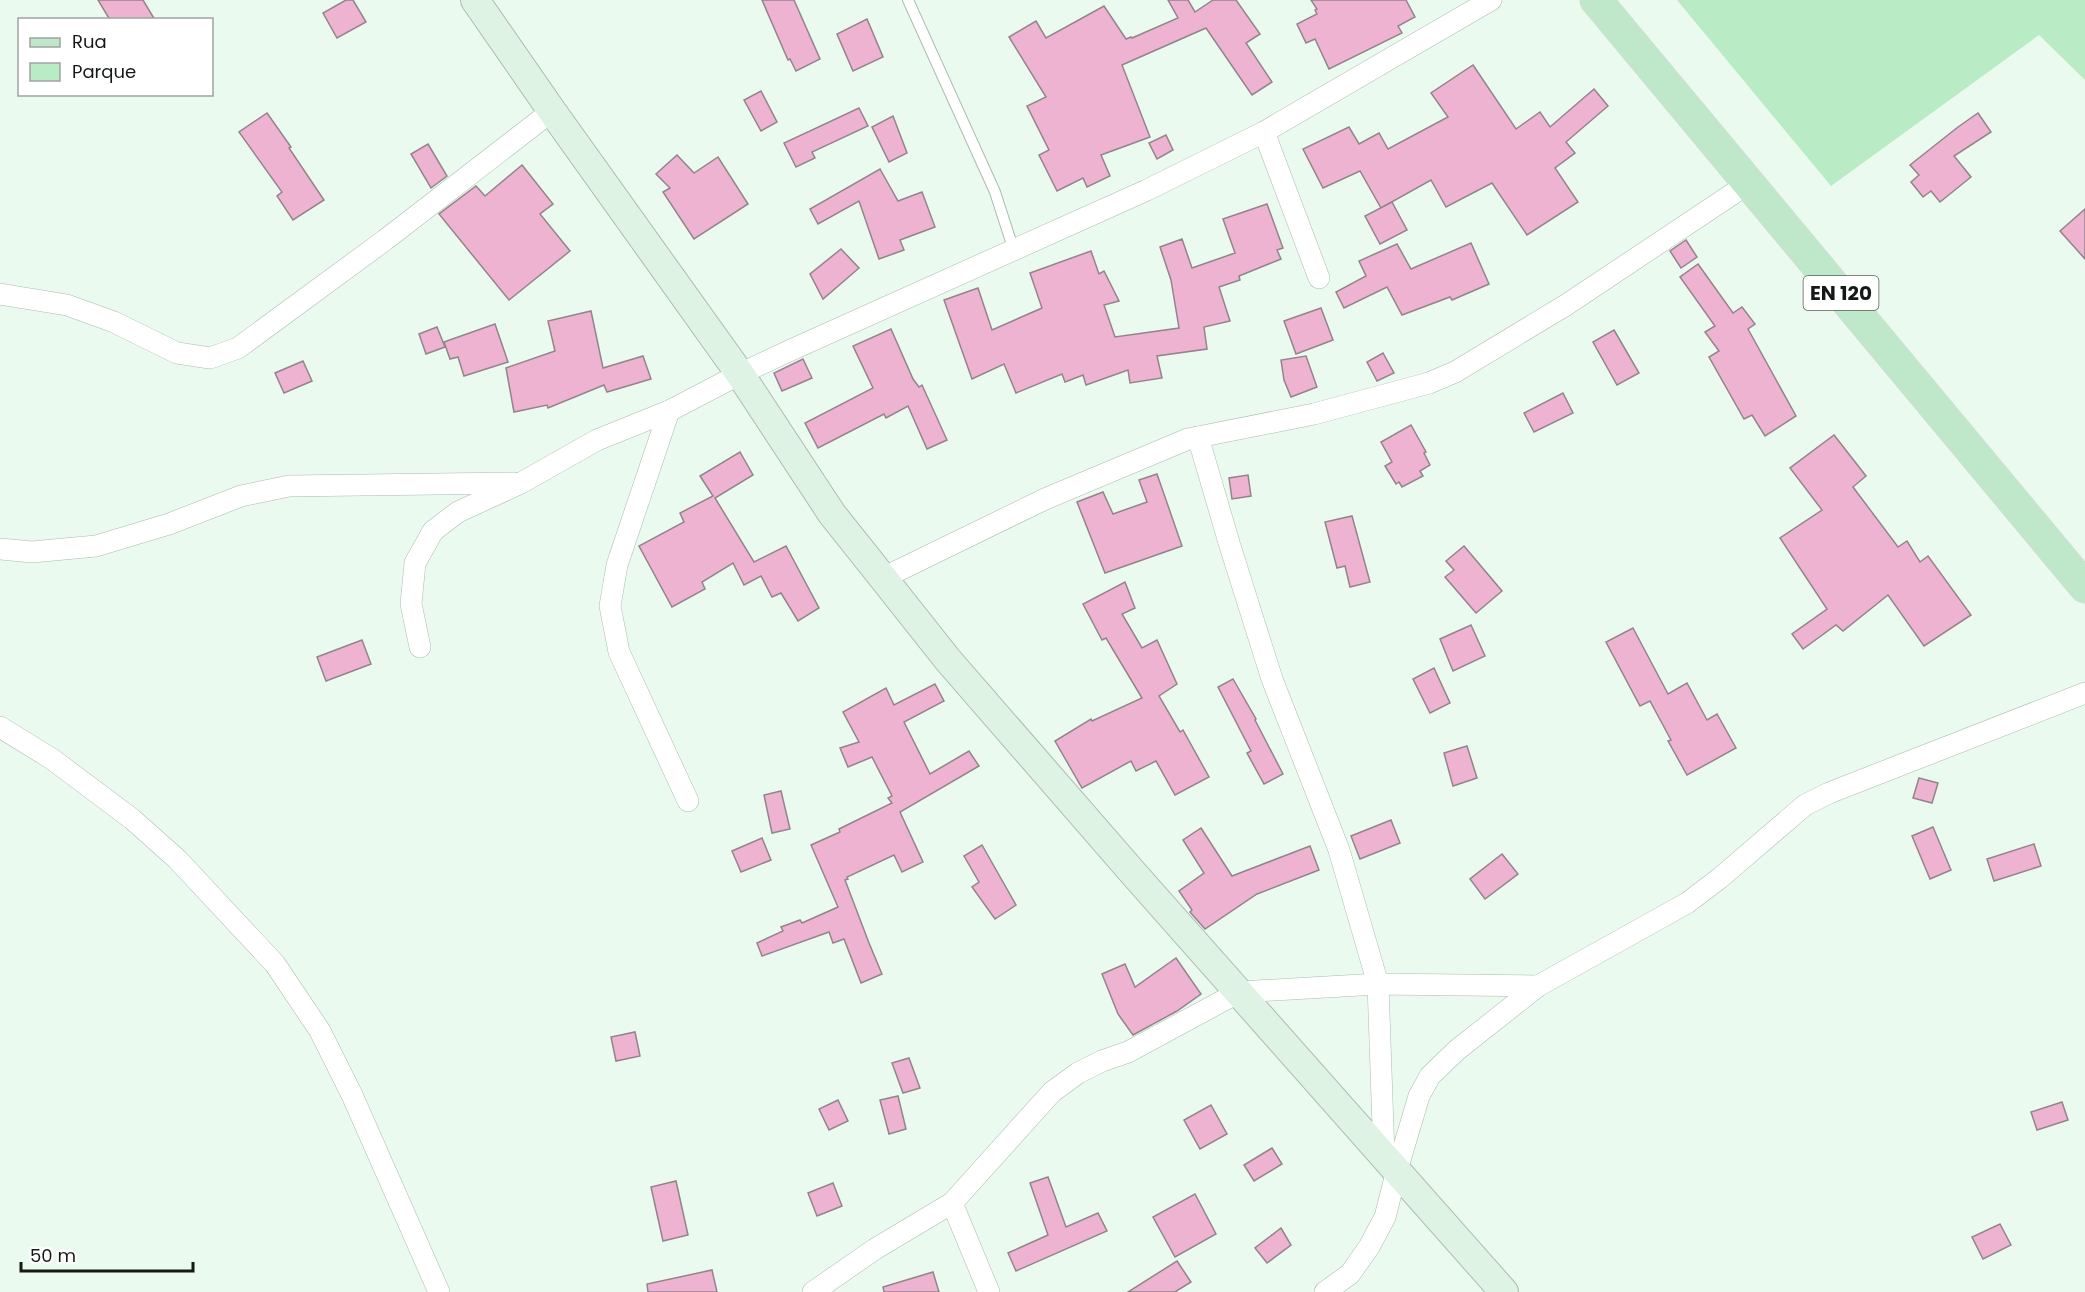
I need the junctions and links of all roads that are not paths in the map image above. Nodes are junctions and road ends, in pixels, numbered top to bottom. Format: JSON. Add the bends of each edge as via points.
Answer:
{"nodes":[{"id":1,"x":475,"y":0,"type":"edge"},
{"id":2,"x":908,"y":0,"type":"edge"},
{"id":3,"x":1491,"y":0,"type":"edge"},
{"id":4,"x":1596,"y":0,"type":"edge"},
{"id":5,"x":552,"y":111,"type":"junction"},
{"id":6,"x":1264,"y":132,"type":"junction"},
{"id":7,"x":1749,"y":183,"type":"junction"},
{"id":8,"x":1014,"y":251,"type":"junction"},
{"id":9,"x":1318,"y":278,"type":"dead end"},
{"id":10,"x":0,"y":294,"type":"edge"},
{"id":11,"x":740,"y":374,"type":"junction"},
{"id":12,"x":669,"y":411,"type":"junction"},
{"id":13,"x":1198,"y":437,"type":"junction"},
{"id":14,"x":521,"y":483,"type":"junction"},
{"id":15,"x":0,"y":549,"type":"edge"},
{"id":16,"x":883,"y":578,"type":"junction"},
{"id":17,"x":2085,"y":586,"type":"edge"},
{"id":18,"x":420,"y":647,"type":"dead end"},
{"id":19,"x":2085,"y":693,"type":"edge"},
{"id":20,"x":0,"y":727,"type":"edge"},
{"id":21,"x":688,"y":801,"type":"dead end"},
{"id":22,"x":1378,"y":984,"type":"junction"},
{"id":23,"x":1538,"y":986,"type":"junction"},
{"id":24,"x":1239,"y":992,"type":"junction"},
{"id":25,"x":1390,"y":1163,"type":"junction"},
{"id":26,"x":952,"y":1203,"type":"junction"},
{"id":27,"x":439,"y":1292,"type":"edge"},
{"id":28,"x":813,"y":1292,"type":"edge"},
{"id":29,"x":989,"y":1292,"type":"edge"},
{"id":30,"x":1325,"y":1292,"type":"edge"},
{"id":31,"x":1504,"y":1292,"type":"edge"}],
"edges":[{"from":1,"to":5,"type":"street"},
{"from":2,"to":8,"type":"lane","via":[[995,192]]},
{"from":3,"to":6,"type":"street"},
{"from":4,"to":7,"type":"main road","number":"EN 120"},
{"from":5,"to":10,"type":"street","via":[[238,348],[210,358],[177,353],[114,322],[66,305]]},
{"from":5,"to":11,"type":"street"},
{"from":6,"to":8,"type":"street"},
{"from":6,"to":9,"type":"street"},
{"from":7,"to":13,"type":"street","via":[[1566,305],[1455,372],[1429,383],[1314,414]]},
{"from":7,"to":17,"type":"main road","number":"EN 120"},
{"from":8,"to":11,"type":"street"},
{"from":11,"to":12,"type":"street"},
{"from":11,"to":16,"type":"street","via":[[832,514]]},
{"from":12,"to":14,"type":"street","via":[[597,440]]},
{"from":12,"to":21,"type":"street","via":[[617,565],[610,606],[619,652]]},
{"from":13,"to":16,"type":"street","via":[[1045,499]]},
{"from":13,"to":22,"type":"street","via":[[1272,679],[1339,850]]},
{"from":14,"to":15,"type":"street","via":[[289,486],[242,496],[96,546],[32,552]]},
{"from":14,"to":18,"type":"street","via":[[458,512],[433,531],[415,563],[411,604]]},
{"from":16,"to":24,"type":"street","via":[[948,660]]},
{"from":19,"to":23,"type":"street","via":[[1829,793],[1805,806],[1687,903]]},
{"from":20,"to":27,"type":"street","via":[[52,759],[132,819],[177,859],[275,964],[320,1031],[352,1095]]},
{"from":22,"to":23,"type":"street"},
{"from":22,"to":24,"type":"street"},
{"from":22,"to":25,"type":"street"},
{"from":23,"to":25,"type":"street","via":[[1457,1050],[1431,1076]]},
{"from":24,"to":25,"type":"street"},
{"from":24,"to":26,"type":"street","via":[[1128,1052],[1078,1072],[1052,1092]]},
{"from":25,"to":30,"type":"street","via":[[1386,1218],[1350,1274]]},
{"from":25,"to":31,"type":"street"},
{"from":26,"to":28,"type":"street","via":[[874,1249]]},
{"from":26,"to":29,"type":"street"}]}
